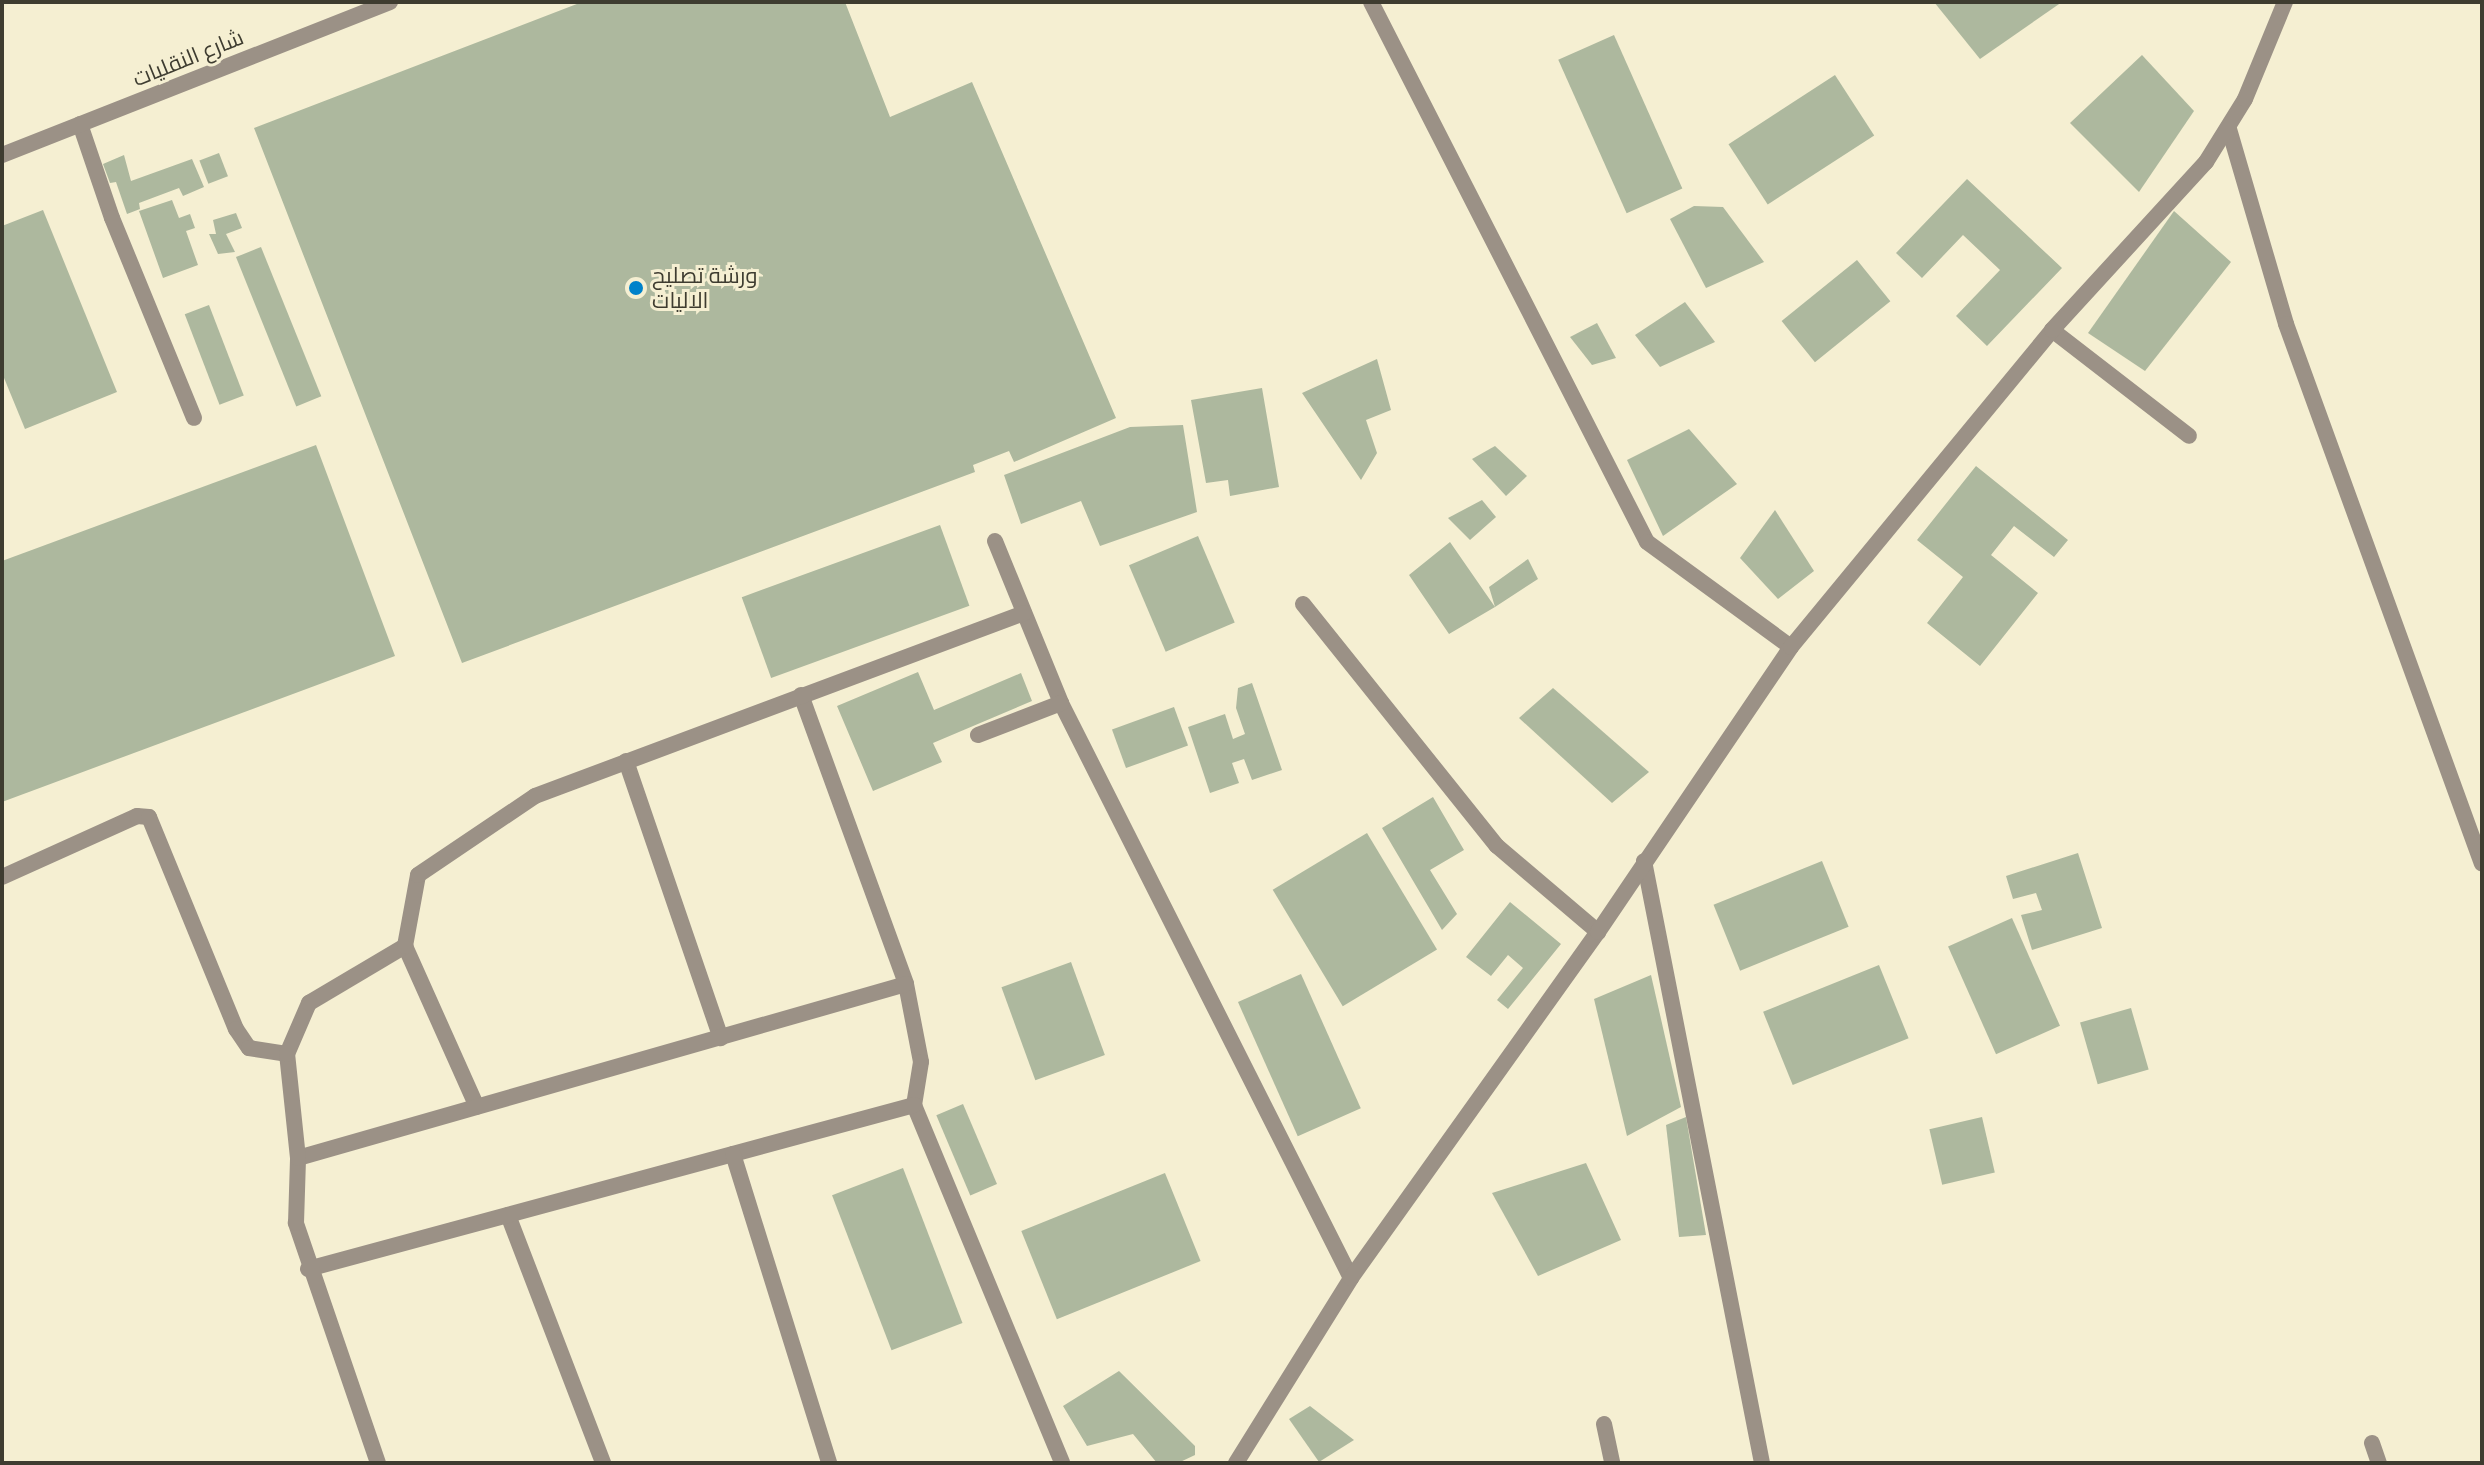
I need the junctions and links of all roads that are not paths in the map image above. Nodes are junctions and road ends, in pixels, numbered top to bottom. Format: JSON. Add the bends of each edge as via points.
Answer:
{"nodes":[{"id":1,"x":390,"y":2,"type":"edge"},
{"id":2,"x":1371,"y":2,"type":"edge"},
{"id":3,"x":2285,"y":2,"type":"edge"},
{"id":4,"x":80,"y":124,"type":"junction"},
{"id":5,"x":2229,"y":129,"type":"junction"},
{"id":6,"x":2,"y":155,"type":"edge"},
{"id":7,"x":2052,"y":330,"type":"junction"},
{"id":8,"x":194,"y":418,"type":"dead end"},
{"id":9,"x":2189,"y":436,"type":"dead end"},
{"id":10,"x":995,"y":541,"type":"dead end"},
{"id":11,"x":1303,"y":604,"type":"dead end"},
{"id":12,"x":1024,"y":613,"type":"junction"},
{"id":13,"x":1791,"y":647,"type":"junction"},
{"id":14,"x":801,"y":695,"type":"junction"},
{"id":15,"x":1061,"y":703,"type":"junction"},
{"id":16,"x":978,"y":735,"type":"dead end"},
{"id":17,"x":626,"y":761,"type":"junction"},
{"id":18,"x":1644,"y":861,"type":"junction"},
{"id":19,"x":2482,"y":864,"type":"edge"},
{"id":20,"x":2,"y":877,"type":"edge"},
{"id":21,"x":1598,"y":932,"type":"junction"},
{"id":22,"x":405,"y":946,"type":"junction"},
{"id":23,"x":906,"y":984,"type":"junction"},
{"id":24,"x":721,"y":1038,"type":"junction"},
{"id":25,"x":287,"y":1054,"type":"junction"},
{"id":26,"x":914,"y":1105,"type":"junction"},
{"id":27,"x":477,"y":1107,"type":"junction"},
{"id":28,"x":733,"y":1154,"type":"junction"},
{"id":29,"x":298,"y":1158,"type":"junction"},
{"id":30,"x":508,"y":1215,"type":"junction"},
{"id":31,"x":308,"y":1269,"type":"junction"},
{"id":32,"x":1351,"y":1278,"type":"junction"},
{"id":33,"x":1604,"y":1424,"type":"dead end"},
{"id":34,"x":2372,"y":1443,"type":"dead end"},
{"id":35,"x":378,"y":1463,"type":"edge"},
{"id":36,"x":603,"y":1463,"type":"edge"},
{"id":37,"x":829,"y":1463,"type":"edge"},
{"id":38,"x":1062,"y":1463,"type":"edge"},
{"id":39,"x":1236,"y":1463,"type":"edge"},
{"id":40,"x":1612,"y":1463,"type":"edge"},
{"id":41,"x":1762,"y":1463,"type":"edge"},
{"id":42,"x":2379,"y":1463,"type":"edge"}],
"edges":[{"from":1,"to":4,"type":"street","name":"شارع النقليات"},
{"from":2,"to":13,"type":"street","via":[[1647,542]]},
{"from":3,"to":5,"type":"street"},
{"from":4,"to":6,"type":"street","name":"شارع النقليات"},
{"from":4,"to":8,"type":"street","via":[[112,218]]},
{"from":5,"to":7,"type":"street","via":[[2206,162]]},
{"from":5,"to":19,"type":"street","via":[[2286,324]]},
{"from":7,"to":9,"type":"street"},
{"from":7,"to":13,"type":"street"},
{"from":10,"to":12,"type":"street"},
{"from":11,"to":21,"type":"street","via":[[1497,846]]},
{"from":12,"to":14,"type":"street"},
{"from":12,"to":15,"type":"street"},
{"from":13,"to":18,"type":"street"},
{"from":14,"to":17,"type":"street"},
{"from":14,"to":23,"type":"street"},
{"from":15,"to":16,"type":"street"},
{"from":15,"to":32,"type":"street"},
{"from":17,"to":22,"type":"street","via":[[535,796],[418,875]]},
{"from":17,"to":24,"type":"street"},
{"from":18,"to":21,"type":"street"},
{"from":18,"to":41,"type":"street"},
{"from":20,"to":25,"type":"street","via":[[137,816],[149,817],[236,1029],[249,1048]]},
{"from":21,"to":32,"type":"street"},
{"from":22,"to":25,"type":"street","via":[[309,1003]]},
{"from":22,"to":27,"type":"street"},
{"from":23,"to":24,"type":"street"},
{"from":23,"to":26,"type":"street","via":[[921,1062]]},
{"from":24,"to":27,"type":"street"},
{"from":25,"to":29,"type":"street"},
{"from":26,"to":28,"type":"street"},
{"from":26,"to":38,"type":"street"},
{"from":27,"to":29,"type":"street"},
{"from":28,"to":30,"type":"street"},
{"from":28,"to":37,"type":"street"},
{"from":29,"to":31,"type":"street","via":[[296,1223]]},
{"from":30,"to":31,"type":"street"},
{"from":30,"to":36,"type":"street"},
{"from":31,"to":35,"type":"street"},
{"from":32,"to":39,"type":"street"},
{"from":33,"to":40,"type":"street"},
{"from":34,"to":42,"type":"street"}]}
